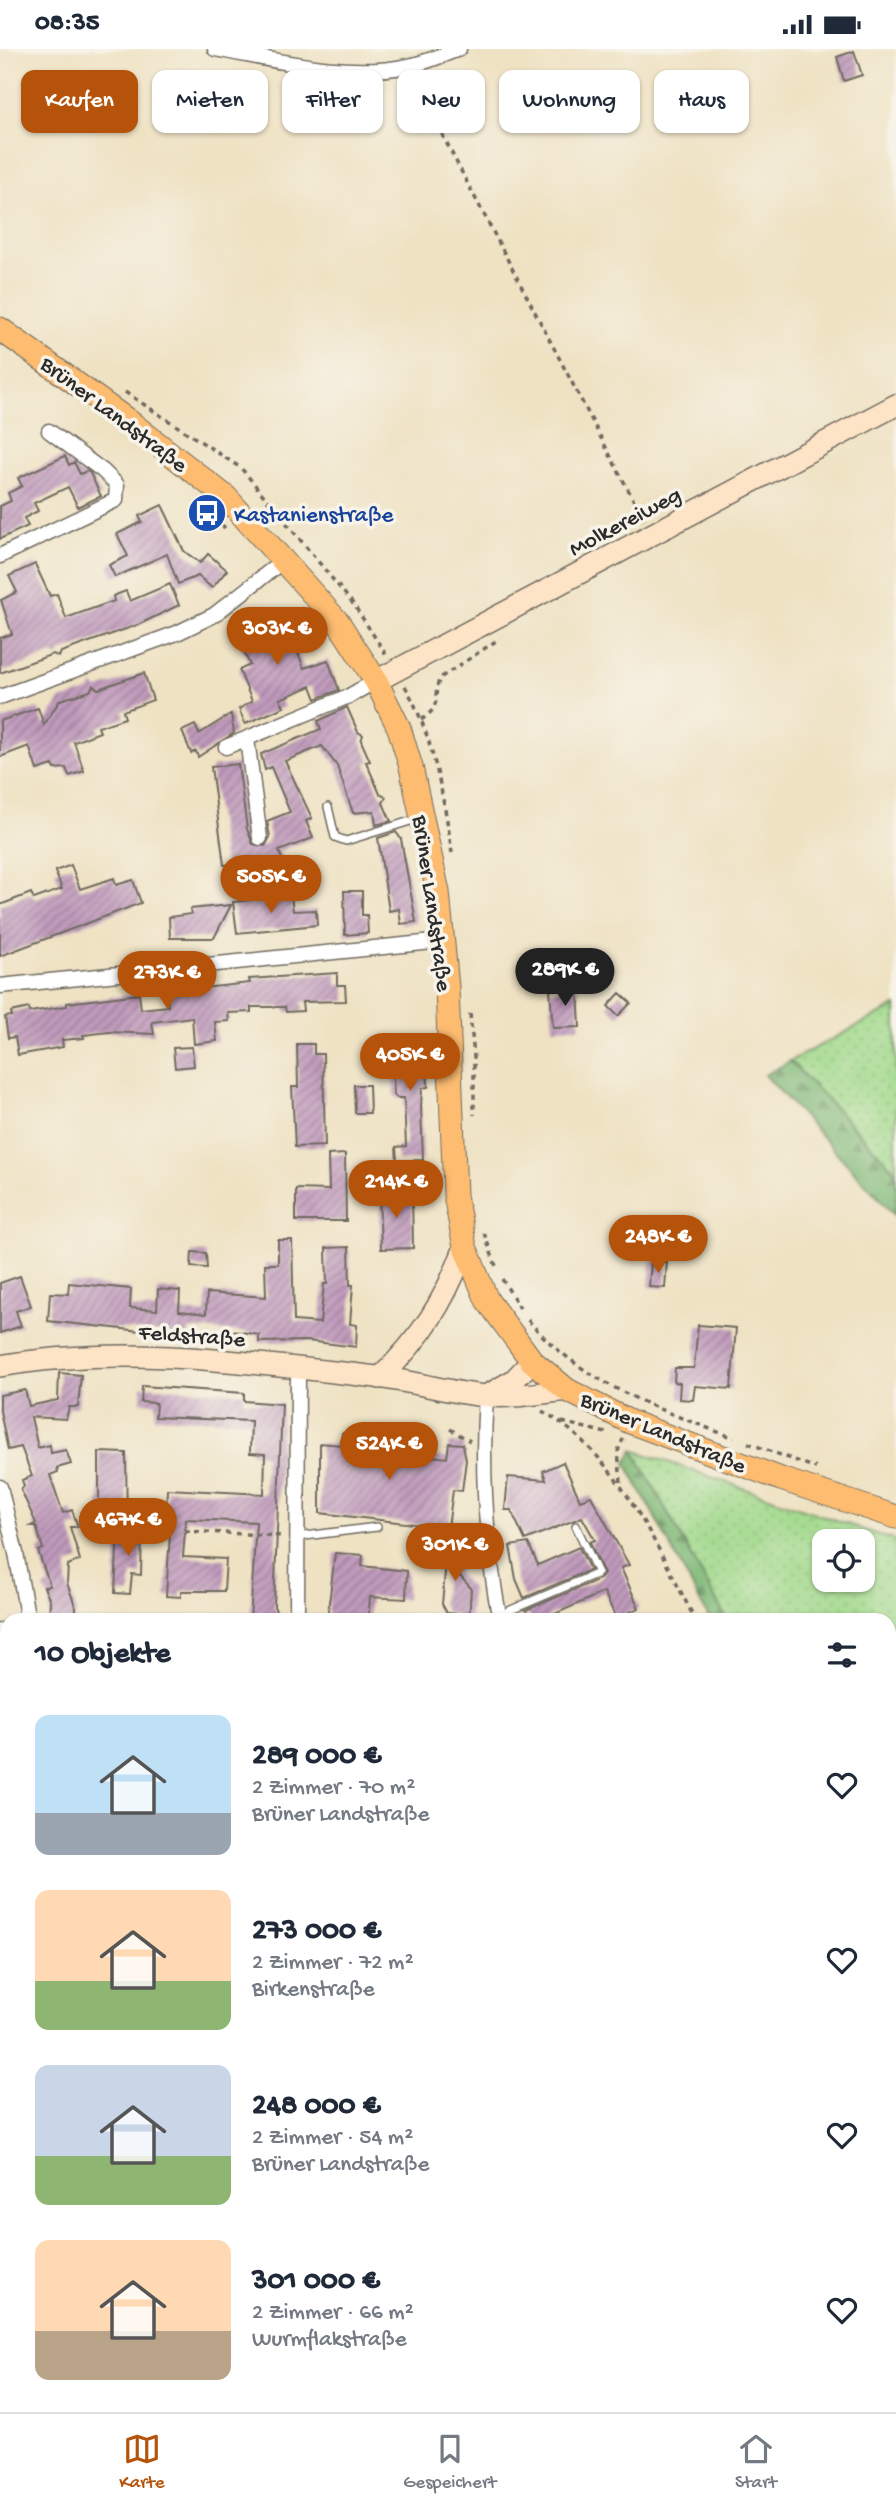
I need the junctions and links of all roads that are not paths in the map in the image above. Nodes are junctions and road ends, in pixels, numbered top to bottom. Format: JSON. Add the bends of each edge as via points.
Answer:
{"nodes":[{"id":1,"x":215,"y":49,"type":"edge"},
{"id":2,"x":459,"y":49,"type":"edge"},
{"id":3,"x":0,"y":329,"type":"edge"},
{"id":4,"x":896,"y":405,"type":"edge"},
{"id":5,"x":49,"y":431,"type":"dead end"},
{"id":6,"x":0,"y":556,"type":"edge"},
{"id":7,"x":276,"y":565,"type":"junction"},
{"id":8,"x":376,"y":681,"type":"junction"},
{"id":9,"x":0,"y":697,"type":"edge"},
{"id":10,"x":247,"y":739,"type":"junction"},
{"id":11,"x":226,"y":747,"type":"dead end"},
{"id":12,"x":328,"y":807,"type":"dead end"},
{"id":13,"x":424,"y":817,"type":"junction"},
{"id":14,"x":260,"y":838,"type":"dead end"},
{"id":15,"x":443,"y":941,"type":"junction"},
{"id":16,"x":0,"y":986,"type":"edge"},
{"id":17,"x":465,"y":1247,"type":"junction"},
{"id":18,"x":532,"y":1361,"type":"junction"},
{"id":19,"x":0,"y":1366,"type":"edge"},
{"id":20,"x":298,"y":1370,"type":"junction"},
{"id":21,"x":380,"y":1378,"type":"junction"},
{"id":22,"x":567,"y":1389,"type":"junction"},
{"id":23,"x":486,"y":1396,"type":"junction"},
{"id":24,"x":0,"y":1487,"type":"edge"},
{"id":25,"x":896,"y":1517,"type":"edge"},
{"id":26,"x":576,"y":1526,"type":"dead end"},
{"id":27,"x":377,"y":1527,"type":"dead end"},
{"id":28,"x":296,"y":1537,"type":"junction"},
{"id":29,"x":27,"y":1613,"type":"edge"},
{"id":30,"x":297,"y":1613,"type":"edge"},
{"id":31,"x":499,"y":1613,"type":"edge"},
{"id":32,"x":511,"y":1613,"type":"edge"}],
"edges":[{"from":1,"to":2,"type":"street","via":[[324,67],[407,67]]},
{"from":3,"to":7,"type":"main road","name":"Brüner Landstraße","via":[[217,490]]},
{"from":4,"to":8,"type":"street","name":"Molkereiweg"},
{"from":5,"to":6,"type":"street","via":[[117,485],[116,500]]},
{"from":7,"to":8,"type":"main road","name":"Brüner Landstraße","via":[[338,622]]},
{"from":7,"to":9,"type":"street","via":[[214,615]]},
{"from":8,"to":10,"type":"street"},
{"from":8,"to":13,"type":"main road","name":"Brüner Landstraße","via":[[399,729]]},
{"from":10,"to":11,"type":"street"},
{"from":10,"to":14,"type":"street"},
{"from":12,"to":13,"type":"lane","via":[[335,837],[346,841]]},
{"from":13,"to":15,"type":"main road","name":"Brüner Landstraße"},
{"from":15,"to":16,"type":"street"},
{"from":15,"to":17,"type":"main road","name":"Brüner Landstraße","via":[[455,1195]]},
{"from":17,"to":18,"type":"main road","name":"Brüner Landstraße","via":[[487,1300]]},
{"from":17,"to":21,"type":"street","via":[[435,1314]]},
{"from":18,"to":22,"type":"main road","name":"Brüner Landstraße"},
{"from":18,"to":23,"type":"street","via":[[514,1380]]},
{"from":19,"to":20,"type":"street","name":"Feldstraße","via":[[85,1356],[136,1356]]},
{"from":20,"to":21,"type":"street","name":"Feldstraße"},
{"from":20,"to":28,"type":"street"},
{"from":21,"to":23,"type":"street","name":"Feldstraße"},
{"from":22,"to":23,"type":"street","name":"Feldstraße"},
{"from":22,"to":25,"type":"main road","name":"Brüner Landstraße","via":[[643,1427]]},
{"from":23,"to":31,"type":"street","via":[[483,1440]]},
{"from":24,"to":29,"type":"street"},
{"from":26,"to":32,"type":"lane","via":[[598,1573]]},
{"from":27,"to":28,"type":"lane"},
{"from":28,"to":30,"type":"street"}]}
